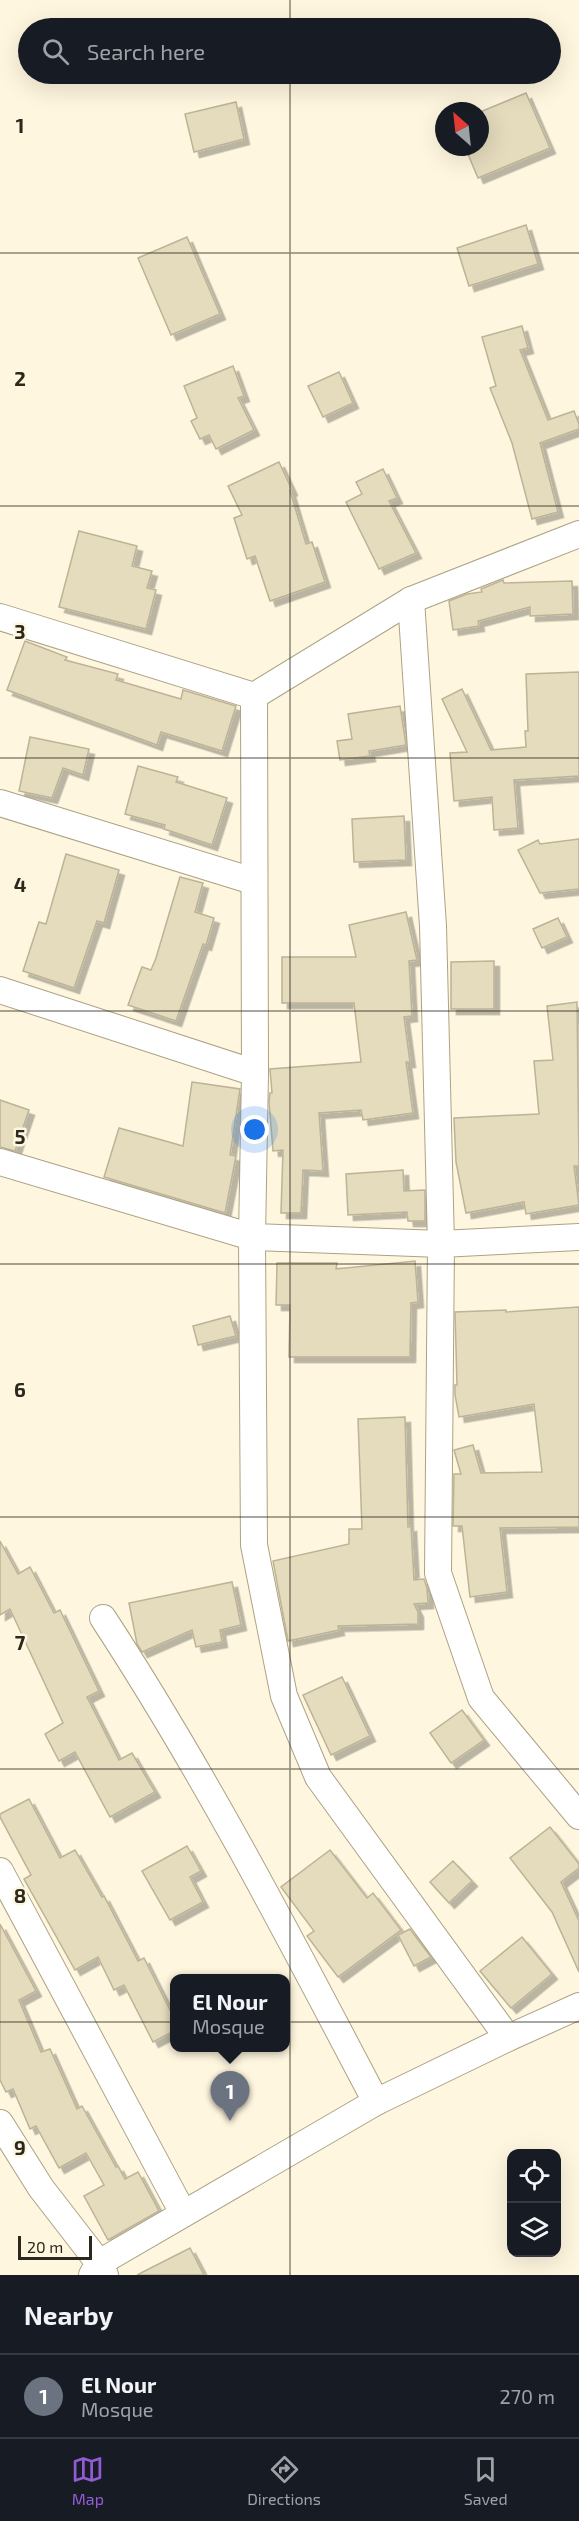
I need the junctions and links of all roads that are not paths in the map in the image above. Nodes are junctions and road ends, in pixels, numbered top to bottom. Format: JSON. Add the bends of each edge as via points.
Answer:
{"nodes":[{"id":1,"x":579,"y":534,"type":"edge"},
{"id":2,"x":411,"y":600,"type":"junction"},
{"id":3,"x":0,"y":617,"type":"edge"},
{"id":4,"x":254,"y":696,"type":"junction"},
{"id":5,"x":0,"y":803,"type":"edge"},
{"id":6,"x":253,"y":881,"type":"junction"},
{"id":7,"x":0,"y":990,"type":"edge"},
{"id":8,"x":255,"y":1072,"type":"junction"},
{"id":9,"x":0,"y":1162,"type":"edge"},
{"id":10,"x":252,"y":1237,"type":"junction"},
{"id":11,"x":579,"y":1237,"type":"edge"},
{"id":12,"x":441,"y":1244,"type":"junction"},
{"id":13,"x":104,"y":1618,"type":"dead end"},
{"id":14,"x":579,"y":1816,"type":"edge"},
{"id":15,"x":0,"y":1871,"type":"edge"},
{"id":16,"x":579,"y":2006,"type":"edge"},
{"id":17,"x":508,"y":2038,"type":"junction"},
{"id":18,"x":376,"y":2102,"type":"junction"},
{"id":19,"x":0,"y":2123,"type":"edge"},
{"id":20,"x":183,"y":2213,"type":"junction"},
{"id":21,"x":99,"y":2271,"type":"edge"}],
"edges":[{"from":1,"to":2,"type":"street"},
{"from":2,"to":4,"type":"street"},
{"from":2,"to":12,"type":"street","via":[[433,926]]},
{"from":3,"to":4,"type":"street"},
{"from":4,"to":6,"type":"street"},
{"from":5,"to":6,"type":"street"},
{"from":6,"to":8,"type":"street"},
{"from":7,"to":8,"type":"street"},
{"from":8,"to":10,"type":"street"},
{"from":9,"to":10,"type":"street"},
{"from":10,"to":12,"type":"street"},
{"from":10,"to":17,"type":"street","via":[[254,1545],[284,1696],[318,1777]]},
{"from":11,"to":12,"type":"street"},
{"from":12,"to":14,"type":"street","via":[[438,1573],[481,1698]]},
{"from":13,"to":18,"type":"street","via":[[250,1863]]},
{"from":15,"to":20,"type":"street"},
{"from":16,"to":17,"type":"street"},
{"from":17,"to":18,"type":"street"},
{"from":18,"to":20,"type":"street"},
{"from":19,"to":21,"type":"street"},
{"from":20,"to":21,"type":"street"}]}
